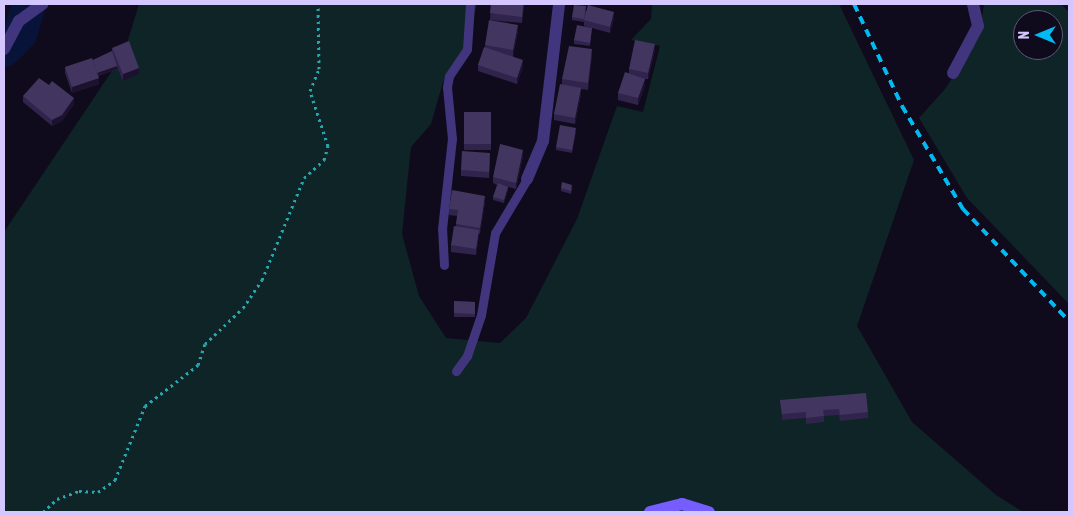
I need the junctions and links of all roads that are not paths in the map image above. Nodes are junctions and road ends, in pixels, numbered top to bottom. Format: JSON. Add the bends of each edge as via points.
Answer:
{"nodes":[{"id":1,"x":42,"y":4,"type":"edge"},
{"id":2,"x":470,"y":4,"type":"edge"},
{"id":3,"x":559,"y":4,"type":"edge"},
{"id":4,"x":973,"y":4,"type":"edge"},
{"id":5,"x":4,"y":49,"type":"edge"},
{"id":6,"x":953,"y":73,"type":"dead end"},
{"id":7,"x":527,"y":179,"type":"joint"},
{"id":8,"x":444,"y":265,"type":"dead end"},
{"id":9,"x":456,"y":371,"type":"dead end"},
{"id":10,"x":650,"y":512,"type":"edge"},
{"id":11,"x":709,"y":512,"type":"edge"}],
"edges":[{"from":1,"to":5,"type":"street","via":[[20,21]]},
{"from":2,"to":8,"type":"lane","via":[[467,49],[449,76],[447,87],[452,139],[442,229]]},
{"from":3,"to":7,"type":"street","via":[[543,141]]},
{"from":4,"to":6,"type":"street","via":[[978,26]]},
{"from":7,"to":9,"type":"lane","via":[[495,233],[481,315],[467,356]]},
{"from":10,"to":11,"type":"street","via":[[682,504]]}]}
